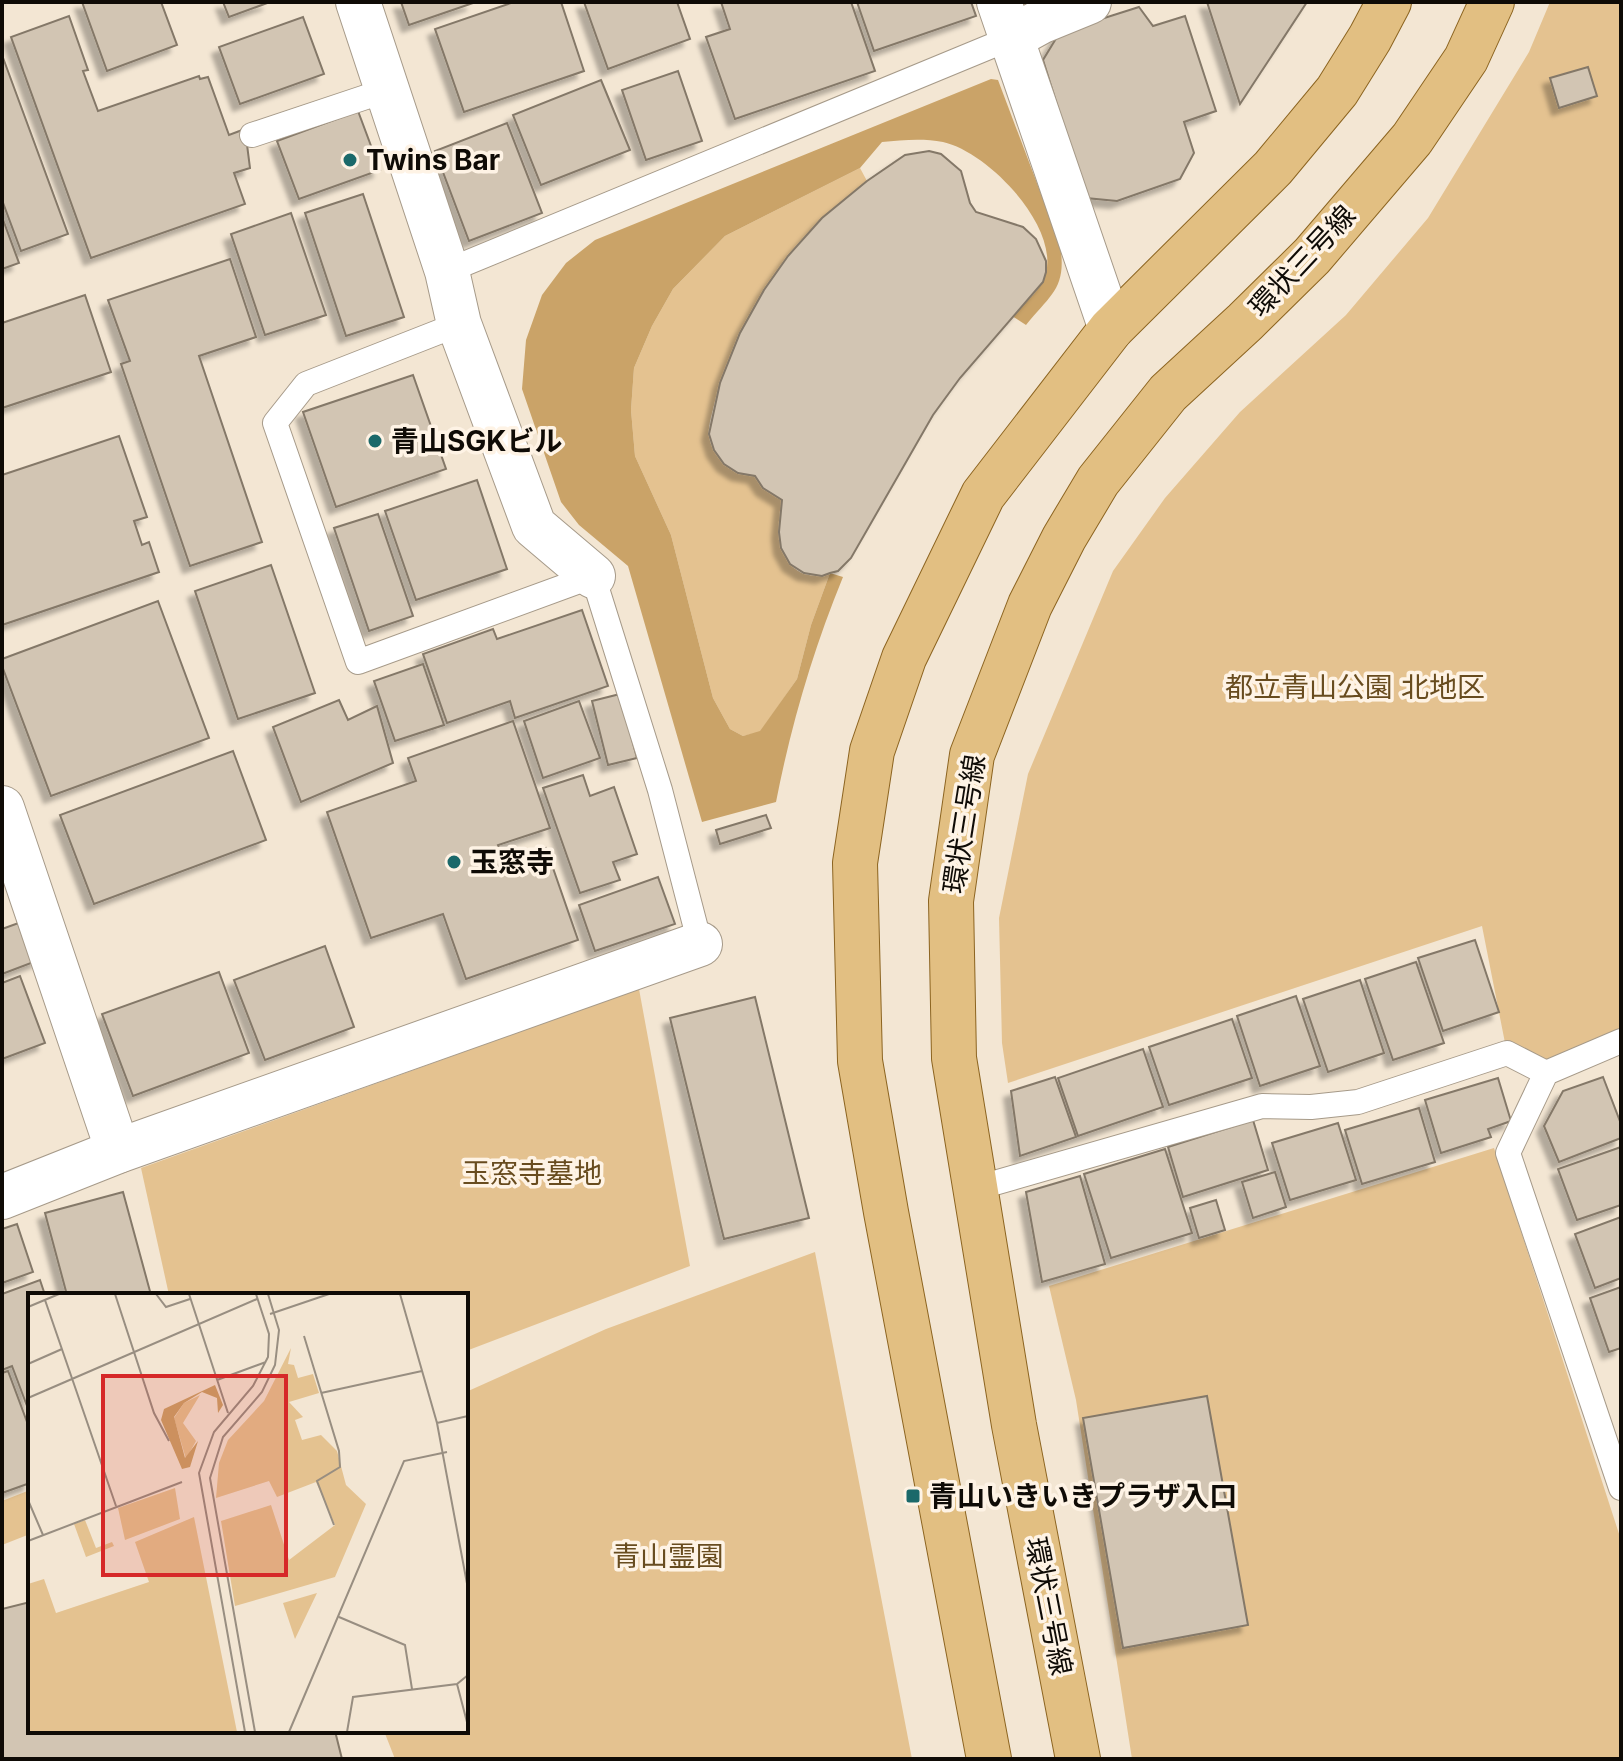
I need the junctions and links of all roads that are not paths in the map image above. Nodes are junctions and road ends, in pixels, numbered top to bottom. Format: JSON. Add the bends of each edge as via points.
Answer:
{"nodes":[{"id":1,"x":358,"y":2,"type":"edge"},
{"id":2,"x":1089,"y":2,"type":"edge"},
{"id":3,"x":1389,"y":2,"type":"edge"},
{"id":4,"x":1492,"y":2,"type":"edge"},
{"id":5,"x":1005,"y":20,"type":"edge"},
{"id":6,"x":387,"y":90,"type":"junction"},
{"id":7,"x":252,"y":135,"type":"dead end"},
{"id":8,"x":447,"y":271,"type":"junction"},
{"id":9,"x":459,"y":324,"type":"junction"},
{"id":10,"x":1111,"y":329,"type":"junction"},
{"id":11,"x":593,"y":576,"type":"junction"},
{"id":12,"x":2,"y":808,"type":"edge"},
{"id":13,"x":700,"y":944,"type":"joint"},
{"id":14,"x":1621,"y":1041,"type":"edge"},
{"id":15,"x":1546,"y":1073,"type":"junction"},
{"id":16,"x":118,"y":1151,"type":"junction"},
{"id":17,"x":977,"y":1188,"type":"junction"},
{"id":18,"x":2,"y":1197,"type":"edge"},
{"id":19,"x":1621,"y":1488,"type":"edge"},
{"id":20,"x":989,"y":1759,"type":"edge"},
{"id":21,"x":1078,"y":1759,"type":"edge"}],
"edges":[{"from":1,"to":6,"type":"street"},
{"from":2,"to":5,"type":"street","via":[[1040,22]]},
{"from":3,"to":10,"type":"main road","via":[[1337,91],[1273,168]]},
{"from":4,"to":17,"type":"main road","name":"環状三号線","via":[[1466,59],[1412,139],[1312,256],[1168,393],[1098,481],[1030,605],[972,755],[951,901],[954,1058]]},
{"from":5,"to":8,"type":"lane"},
{"from":5,"to":10,"type":"street"},
{"from":6,"to":7,"type":"lane"},
{"from":6,"to":8,"type":"street"},
{"from":8,"to":9,"type":"street"},
{"from":9,"to":11,"type":"street","via":[[534,526]]},
{"from":9,"to":11,"type":"lane","via":[[306,384],[275,423],[358,662]]},
{"from":10,"to":20,"type":"main road","via":[[983,495],[904,658],[872,751],[855,863],[860,1061]]},
{"from":11,"to":13,"type":"lane","via":[[660,790]]},
{"from":12,"to":16,"type":"street"},
{"from":13,"to":16,"type":"street"},
{"from":14,"to":15,"type":"lane"},
{"from":15,"to":17,"type":"lane","via":[[1507,1053],[1358,1102],[1262,1106]]},
{"from":15,"to":19,"type":"lane","via":[[1508,1153]]},
{"from":16,"to":18,"type":"street"},
{"from":17,"to":21,"type":"main road","name":"環状三号線","via":[[1014,1425]]}]}
